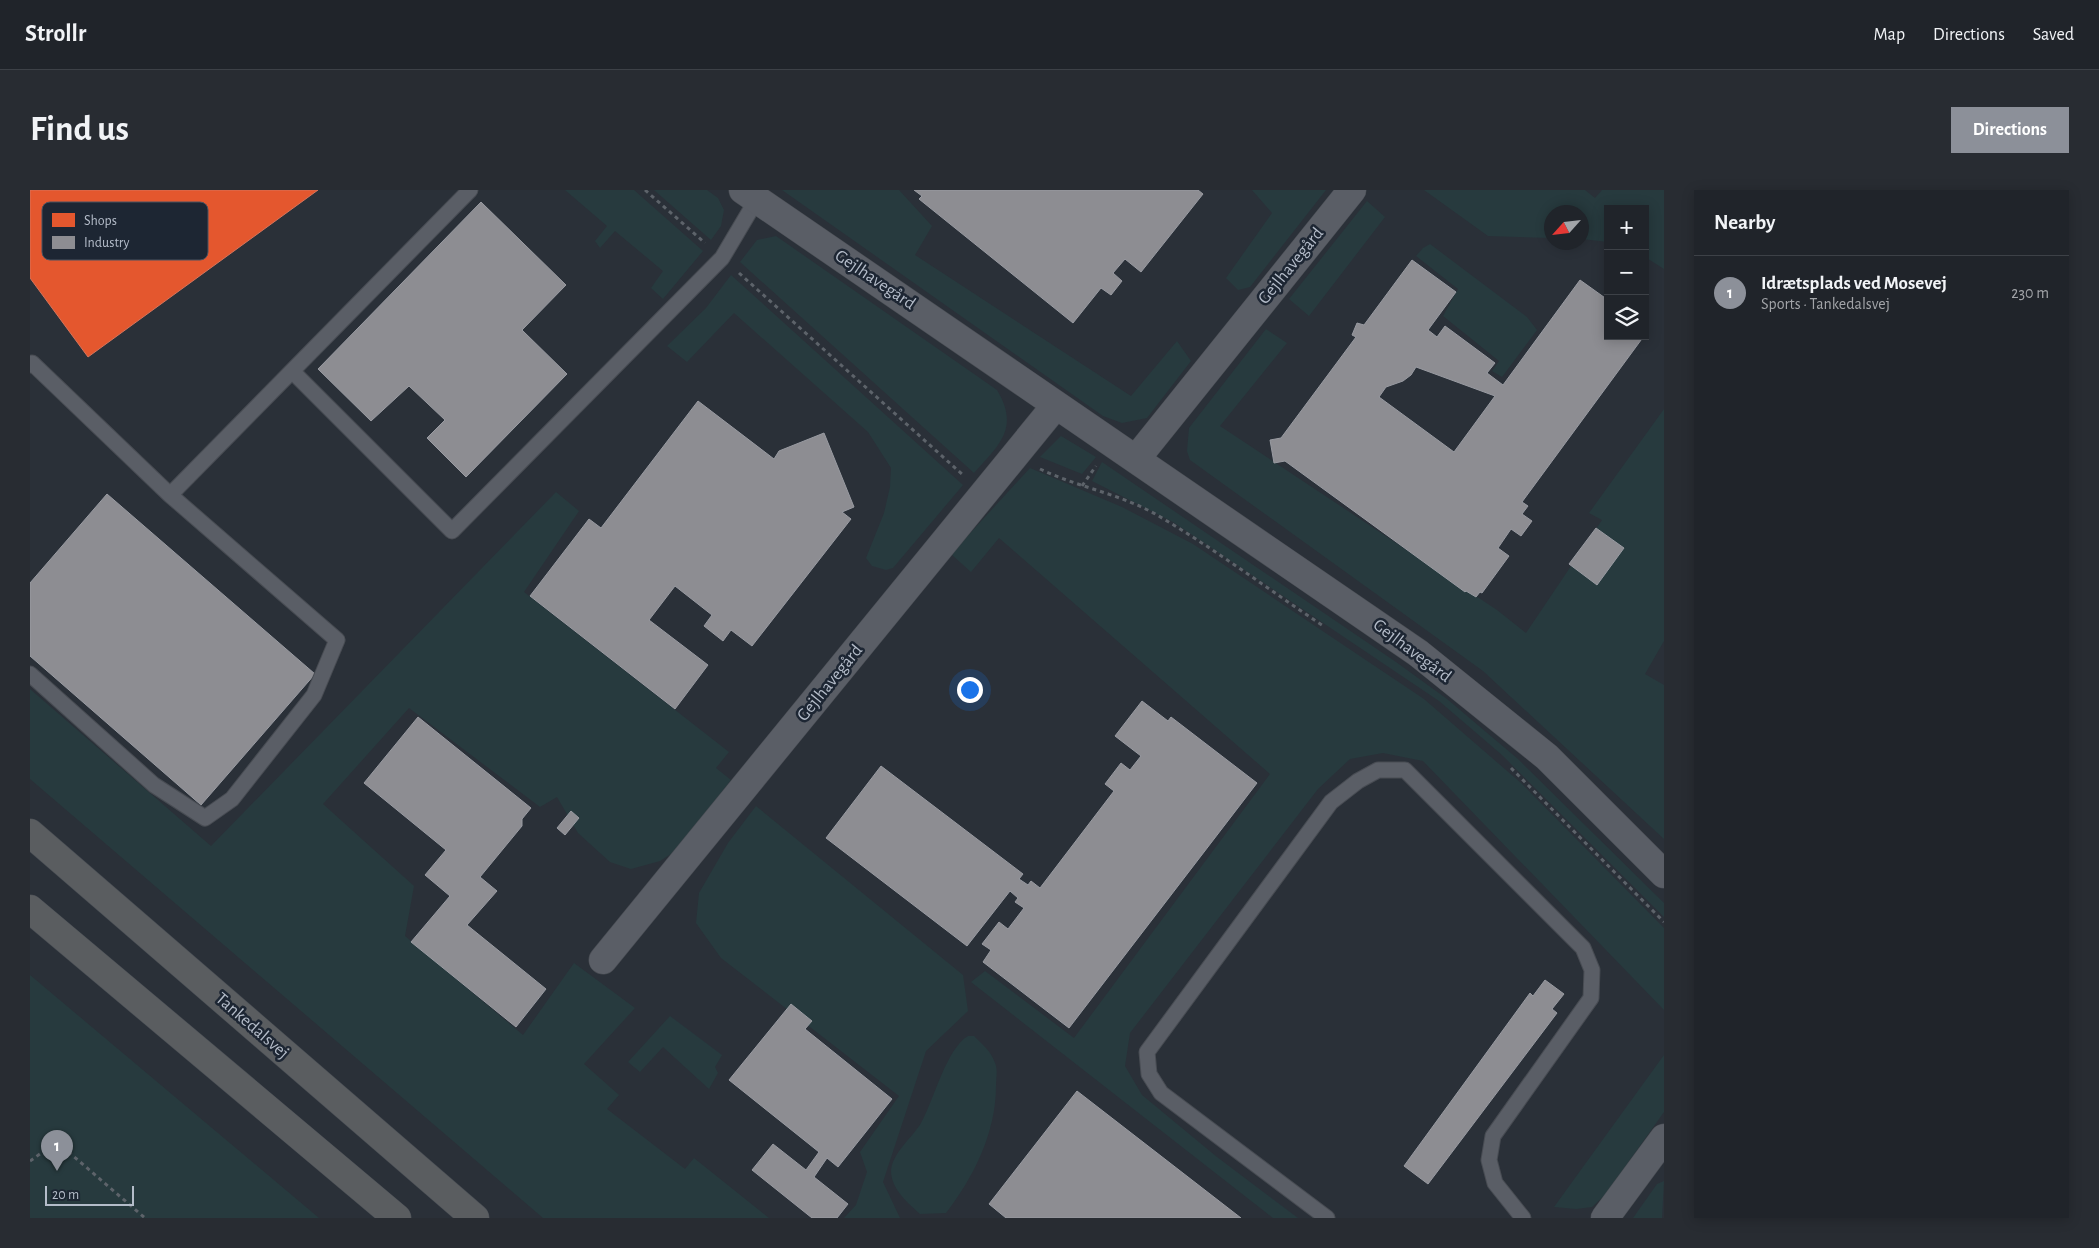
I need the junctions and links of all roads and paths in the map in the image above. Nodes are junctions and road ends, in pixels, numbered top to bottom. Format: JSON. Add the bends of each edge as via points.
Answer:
{"nodes":[{"id":1,"x":470,"y":190,"type":"edge"},
{"id":2,"x":645,"y":190,"type":"edge"},
{"id":3,"x":1352,"y":190,"type":"edge"},
{"id":4,"x":750,"y":195,"type":"edge"},
{"id":5,"x":722,"y":258,"type":"junction"},
{"id":6,"x":30,"y":364,"type":"edge"},
{"id":7,"x":292,"y":371,"type":"junction"},
{"id":8,"x":1056,"y":405,"type":"junction"},
{"id":9,"x":1014,"y":456,"type":"junction"},
{"id":10,"x":1136,"y":459,"type":"junction"},
{"id":11,"x":984,"y":494,"type":"junction"},
{"id":12,"x":170,"y":495,"type":"junction"},
{"id":13,"x":1333,"y":633,"type":"dead end"},
{"id":14,"x":30,"y":674,"type":"edge"},
{"id":15,"x":1510,"y":766,"type":"dead end"},
{"id":16,"x":30,"y":833,"type":"edge"},
{"id":17,"x":1664,"y":874,"type":"edge"},
{"id":18,"x":30,"y":909,"type":"edge"},
{"id":19,"x":1664,"y":922,"type":"edge"},
{"id":20,"x":603,"y":960,"type":"dead end"},
{"id":21,"x":1664,"y":1138,"type":"edge"},
{"id":22,"x":30,"y":1161,"type":"edge"},
{"id":23,"x":145,"y":1218,"type":"edge"},
{"id":24,"x":397,"y":1218,"type":"edge"},
{"id":25,"x":475,"y":1218,"type":"edge"},
{"id":26,"x":1327,"y":1218,"type":"edge"},
{"id":27,"x":1523,"y":1218,"type":"edge"},
{"id":28,"x":1605,"y":1218,"type":"edge"}],
"edges":[{"from":1,"to":7,"type":"lane"},
{"from":2,"to":5,"type":"path"},
{"from":3,"to":10,"type":"street","name":"Gejlhavegård"},
{"from":4,"to":5,"type":"lane"},
{"from":4,"to":8,"type":"street","name":"Gejlhavegård"},
{"from":5,"to":7,"type":"lane","via":[[452,531]]},
{"from":5,"to":11,"type":"path"},
{"from":6,"to":12,"type":"lane"},
{"from":7,"to":12,"type":"lane"},
{"from":8,"to":9,"type":"street","name":"Gejlhavegård"},
{"from":8,"to":10,"type":"street","name":"Gejlhavegård"},
{"from":9,"to":11,"type":"street","name":"Gejlhavegård"},
{"from":9,"to":13,"type":"path","via":[[1066,482],[1102,492],[1156,514]]},
{"from":10,"to":17,"type":"street","name":"Gejlhavegård","via":[[1418,653],[1547,757]]},
{"from":11,"to":20,"type":"street","name":"Gejlhavegård"},
{"from":12,"to":14,"type":"lane","via":[[336,640],[314,695],[232,799],[205,818],[154,785]]},
{"from":15,"to":19,"type":"path"},
{"from":16,"to":25,"type":"highway","name":"Tankedalsvej"},
{"from":18,"to":24,"type":"highway"},
{"from":21,"to":28,"type":"street"},
{"from":22,"to":23,"type":"path","via":[[56,1142]]},
{"from":26,"to":27,"type":"lane","via":[[1161,1093],[1149,1074],[1147,1052],[1331,802],[1378,770],[1405,770],[1583,948],[1592,970],[1591,998],[1493,1136],[1489,1160],[1495,1183]]}]}
